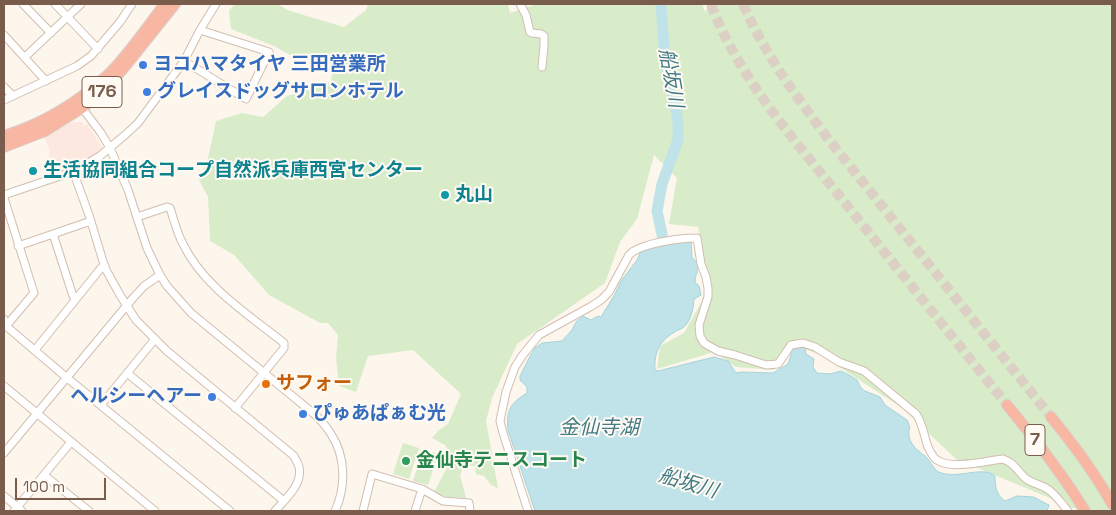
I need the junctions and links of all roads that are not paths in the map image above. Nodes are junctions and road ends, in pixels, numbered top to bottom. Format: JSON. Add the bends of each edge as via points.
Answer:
{"nodes":[{"id":1,"x":23,"y":4,"type":"edge"},
{"id":2,"x":55,"y":4,"type":"edge"},
{"id":3,"x":81,"y":4,"type":"edge"},
{"id":4,"x":132,"y":4,"type":"edge"},
{"id":5,"x":165,"y":4,"type":"edge"},
{"id":6,"x":175,"y":4,"type":"edge"},
{"id":7,"x":216,"y":4,"type":"edge"},
{"id":8,"x":520,"y":4,"type":"edge"},
{"id":9,"x":68,"y":17,"type":"junction"},
{"id":10,"x":200,"y":30,"type":"junction"},
{"id":11,"x":51,"y":33,"type":"junction"},
{"id":12,"x":4,"y":34,"type":"edge"},
{"id":13,"x":98,"y":49,"type":"junction"},
{"id":14,"x":25,"y":57,"type":"junction"},
{"id":15,"x":184,"y":61,"type":"junction"},
{"id":16,"x":542,"y":67,"type":"dead end"},
{"id":17,"x":46,"y":81,"type":"junction"},
{"id":18,"x":4,"y":87,"type":"edge"},
{"id":19,"x":13,"y":96,"type":"junction"},
{"id":20,"x":4,"y":100,"type":"edge"},
{"id":21,"x":79,"y":104,"type":"junction"},
{"id":22,"x":4,"y":136,"type":"edge"},
{"id":23,"x":4,"y":148,"type":"edge"},
{"id":24,"x":110,"y":148,"type":"junction"},
{"id":25,"x":73,"y":171,"type":"junction"},
{"id":26,"x":4,"y":196,"type":"edge"},
{"id":27,"x":137,"y":217,"type":"junction"},
{"id":28,"x":91,"y":222,"type":"junction"},
{"id":29,"x":53,"y":234,"type":"junction"},
{"id":30,"x":18,"y":246,"type":"junction"},
{"id":31,"x":105,"y":266,"type":"junction"},
{"id":32,"x":160,"y":275,"type":"junction"},
{"id":33,"x":76,"y":299,"type":"junction"},
{"id":34,"x":126,"y":305,"type":"junction"},
{"id":35,"x":5,"y":322,"type":"edge"},
{"id":36,"x":155,"y":339,"type":"junction"},
{"id":37,"x":34,"y":350,"type":"junction"},
{"id":38,"x":128,"y":373,"type":"junction"},
{"id":39,"x":264,"y":373,"type":"junction"},
{"id":40,"x":66,"y":377,"type":"junction"},
{"id":41,"x":4,"y":386,"type":"edge"},
{"id":42,"x":101,"y":405,"type":"junction"},
{"id":43,"x":1007,"y":405,"type":"tunnel mouth"},
{"id":44,"x":235,"y":408,"type":"junction"},
{"id":45,"x":36,"y":413,"type":"junction"},
{"id":46,"x":1051,"y":417,"type":"tunnel mouth"},
{"id":47,"x":71,"y":442,"type":"junction"},
{"id":48,"x":7,"y":444,"type":"edge"},
{"id":49,"x":4,"y":453,"type":"edge"},
{"id":50,"x":44,"y":475,"type":"junction"},
{"id":51,"x":422,"y":489,"type":"junction"},
{"id":52,"x":4,"y":496,"type":"edge"},
{"id":53,"x":284,"y":501,"type":"junction"},
{"id":54,"x":1112,"y":504,"type":"edge"},
{"id":55,"x":18,"y":510,"type":"edge"},
{"id":56,"x":88,"y":511,"type":"edge"},
{"id":57,"x":155,"y":511,"type":"edge"},
{"id":58,"x":230,"y":511,"type":"edge"},
{"id":59,"x":275,"y":511,"type":"edge"},
{"id":60,"x":335,"y":511,"type":"edge"},
{"id":61,"x":363,"y":511,"type":"edge"},
{"id":62,"x":415,"y":511,"type":"edge"},
{"id":63,"x":470,"y":511,"type":"edge"},
{"id":64,"x":528,"y":511,"type":"edge"},
{"id":65,"x":1068,"y":511,"type":"edge"},
{"id":66,"x":1085,"y":511,"type":"edge"}],
"edges":[{"from":1,"to":11,"type":"street"},
{"from":2,"to":9,"type":"street"},
{"from":3,"to":9,"type":"street"},
{"from":4,"to":13,"type":"street"},
{"from":5,"to":21,"type":"highway","number":"176","via":[[120,63]]},
{"from":6,"to":21,"type":"highway","number":"176","via":[[106,89]]},
{"from":7,"to":10,"type":"street"},
{"from":8,"to":16,"type":"street","via":[[530,32],[544,36]]},
{"from":9,"to":11,"type":"street"},
{"from":9,"to":13,"type":"street"},
{"from":10,"to":15,"type":"street"},
{"from":10,"to":15,"type":"street","via":[[269,52],[246,99]]},
{"from":11,"to":14,"type":"street"},
{"from":12,"to":14,"type":"street"},
{"from":13,"to":17,"type":"street","via":[[77,66]]},
{"from":14,"to":17,"type":"street"},
{"from":15,"to":24,"type":"street","via":[[138,123]]},
{"from":17,"to":19,"type":"street"},
{"from":18,"to":19,"type":"street"},
{"from":19,"to":20,"type":"street"},
{"from":21,"to":22,"type":"highway","number":"176"},
{"from":21,"to":23,"type":"highway","number":"176","via":[[45,131]]},
{"from":21,"to":24,"type":"street"},
{"from":24,"to":25,"type":"street"},
{"from":24,"to":27,"type":"street"},
{"from":25,"to":26,"type":"street"},
{"from":25,"to":28,"type":"street"},
{"from":26,"to":30,"type":"street"},
{"from":27,"to":32,"type":"street"},
{"from":27,"to":39,"type":"street","via":[[170,208],[183,244],[199,270],[225,296],[284,344]]},
{"from":28,"to":29,"type":"street"},
{"from":28,"to":31,"type":"street"},
{"from":29,"to":30,"type":"street"},
{"from":29,"to":33,"type":"street"},
{"from":30,"to":35,"type":"street","via":[[34,293]]},
{"from":31,"to":33,"type":"street"},
{"from":31,"to":34,"type":"street"},
{"from":32,"to":34,"type":"street"},
{"from":32,"to":39,"type":"street","via":[[191,313]]},
{"from":33,"to":37,"type":"street"},
{"from":34,"to":36,"type":"street"},
{"from":34,"to":40,"type":"street"},
{"from":35,"to":37,"type":"street"},
{"from":36,"to":38,"type":"street"},
{"from":36,"to":44,"type":"street"},
{"from":37,"to":40,"type":"street"},
{"from":38,"to":42,"type":"street"},
{"from":38,"to":53,"type":"street"},
{"from":39,"to":44,"type":"street"},
{"from":39,"to":60,"type":"street","via":[[324,423],[332,435],[343,472],[342,490]]},
{"from":40,"to":42,"type":"street"},
{"from":40,"to":45,"type":"street"},
{"from":41,"to":45,"type":"street"},
{"from":42,"to":58,"type":"street"},
{"from":43,"to":66,"type":"highway","number":"7","via":[[1063,476]]},
{"from":44,"to":53,"type":"street","via":[[294,456],[299,467],[298,481]]},
{"from":45,"to":47,"type":"street"},
{"from":45,"to":48,"type":"street"},
{"from":46,"to":54,"type":"highway","number":"7","via":[[1077,449]]},
{"from":47,"to":50,"type":"street"},
{"from":47,"to":57,"type":"street"},
{"from":48,"to":49,"type":"street"},
{"from":50,"to":55,"type":"street"},
{"from":50,"to":56,"type":"street"},
{"from":51,"to":61,"type":"street","via":[[372,474]]},
{"from":51,"to":62,"type":"street"},
{"from":51,"to":63,"type":"street","via":[[443,501],[469,504]]},
{"from":52,"to":55,"type":"street"},
{"from":53,"to":59,"type":"street"},
{"from":64,"to":65,"type":"street","via":[[500,421],[515,367],[539,334],[601,300],[632,252],[647,245],[690,238],[697,238],[708,288],[699,325],[704,343],[718,351],[766,365],[778,364],[791,345],[803,343],[815,347],[839,362],[864,370],[916,414],[935,460],[958,465],[1008,461],[1024,478],[1053,493]]}]}
